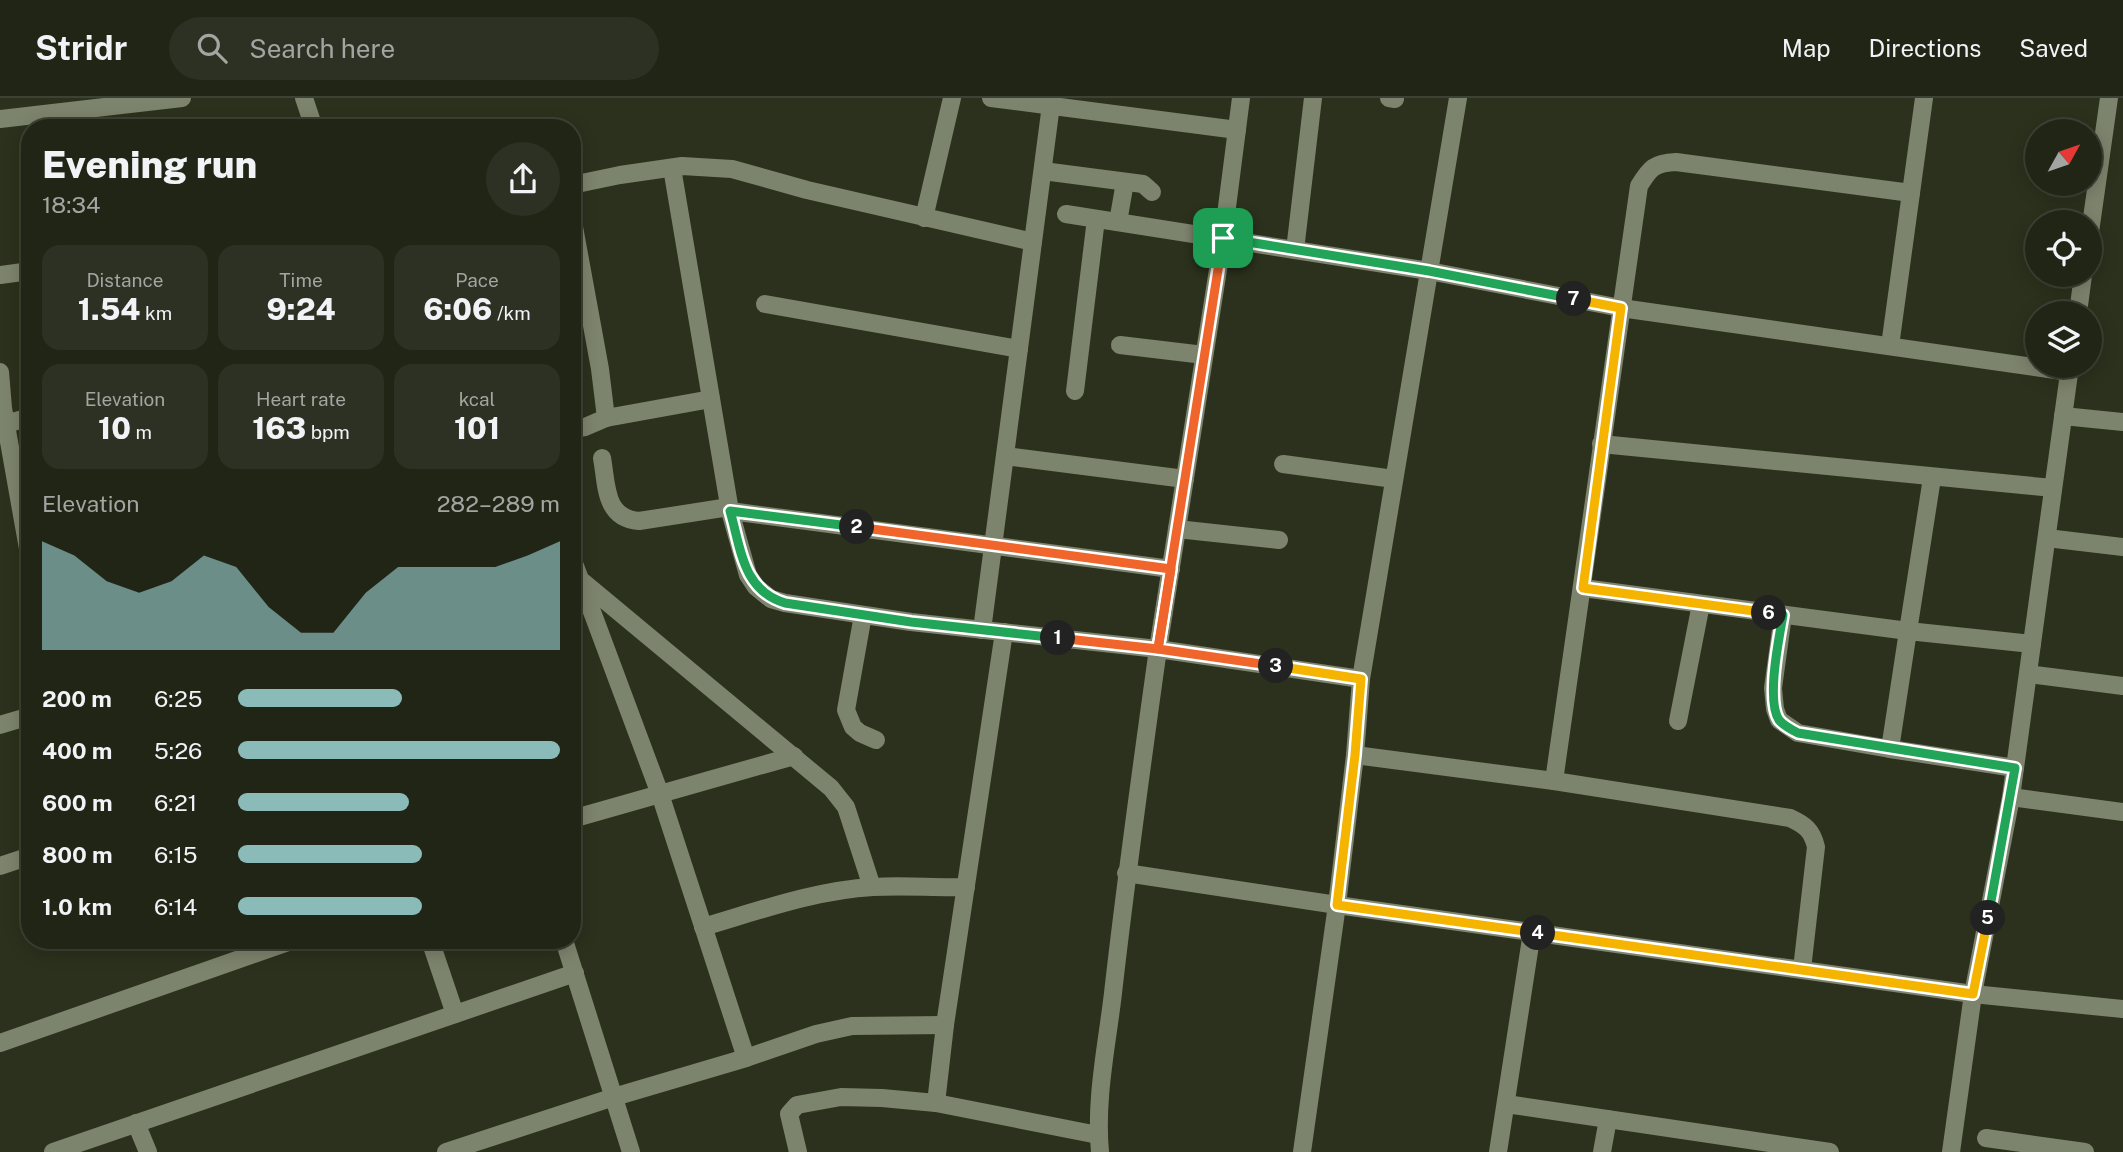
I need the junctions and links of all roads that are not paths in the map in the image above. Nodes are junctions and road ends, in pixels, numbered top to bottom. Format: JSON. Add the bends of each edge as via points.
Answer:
{"nodes":[{"id":1,"x":181,"y":98,"type":"edge"},
{"id":2,"x":304,"y":98,"type":"edge"},
{"id":3,"x":952,"y":98,"type":"edge"},
{"id":4,"x":991,"y":98,"type":"edge"},
{"id":5,"x":1241,"y":98,"type":"edge"},
{"id":6,"x":1313,"y":98,"type":"edge"},
{"id":7,"x":1389,"y":98,"type":"edge"},
{"id":8,"x":1458,"y":98,"type":"edge"},
{"id":9,"x":1924,"y":98,"type":"edge"},
{"id":10,"x":1395,"y":99,"type":"edge"},
{"id":11,"x":2113,"y":100,"type":"edge"},
{"id":12,"x":1051,"y":106,"type":"junction"},
{"id":13,"x":0,"y":119,"type":"edge"},
{"id":14,"x":311,"y":119,"type":"edge"},
{"id":15,"x":1237,"y":130,"type":"junction"},
{"id":16,"x":672,"y":168,"type":"junction"},
{"id":17,"x":1043,"y":170,"type":"junction"},
{"id":18,"x":1125,"y":182,"type":"junction"},
{"id":19,"x":581,"y":183,"type":"edge"},
{"id":20,"x":1152,"y":192,"type":"dead end"},
{"id":21,"x":1911,"y":193,"type":"junction"},
{"id":22,"x":2094,"y":210,"type":"edge"},
{"id":23,"x":1066,"y":214,"type":"dead end"},
{"id":24,"x":924,"y":218,"type":"junction"},
{"id":25,"x":1097,"y":219,"type":"junction"},
{"id":26,"x":1118,"y":222,"type":"junction"},
{"id":27,"x":1223,"y":238,"type":"junction"},
{"id":28,"x":1033,"y":242,"type":"junction"},
{"id":29,"x":1295,"y":250,"type":"junction"},
{"id":30,"x":581,"y":265,"type":"edge"},
{"id":31,"x":1429,"y":271,"type":"junction"},
{"id":32,"x":21,"y":272,"type":"edge"},
{"id":33,"x":0,"y":275,"type":"edge"},
{"id":34,"x":765,"y":304,"type":"dead end"},
{"id":35,"x":1621,"y":308,"type":"junction"},
{"id":36,"x":1120,"y":345,"type":"dead end"},
{"id":37,"x":1891,"y":346,"type":"junction"},
{"id":38,"x":1019,"y":349,"type":"junction"},
{"id":39,"x":1205,"y":355,"type":"junction"},
{"id":40,"x":2025,"y":363,"type":"edge"},
{"id":41,"x":0,"y":372,"type":"edge"},
{"id":42,"x":2069,"y":378,"type":"edge"},
{"id":43,"x":1075,"y":391,"type":"dead end"},
{"id":44,"x":711,"y":399,"type":"junction"},
{"id":45,"x":2063,"y":415,"type":"junction"},
{"id":46,"x":606,"y":418,"type":"junction"},
{"id":47,"x":21,"y":420,"type":"edge"},
{"id":48,"x":2123,"y":422,"type":"edge"},
{"id":49,"x":6,"y":424,"type":"junction"},
{"id":50,"x":581,"y":428,"type":"edge"},
{"id":51,"x":1601,"y":444,"type":"junction"},
{"id":52,"x":1005,"y":456,"type":"junction"},
{"id":53,"x":602,"y":458,"type":"dead end"},
{"id":54,"x":1283,"y":464,"type":"dead end"},
{"id":55,"x":1932,"y":478,"type":"junction"},
{"id":56,"x":1394,"y":479,"type":"junction"},
{"id":57,"x":1185,"y":480,"type":"junction"},
{"id":58,"x":2053,"y":488,"type":"junction"},
{"id":59,"x":21,"y":509,"type":"edge"},
{"id":60,"x":730,"y":509,"type":"junction"},
{"id":61,"x":1177,"y":529,"type":"junction"},
{"id":62,"x":2047,"y":538,"type":"junction"},
{"id":63,"x":1279,"y":540,"type":"dead end"},
{"id":64,"x":992,"y":545,"type":"junction"},
{"id":65,"x":2123,"y":547,"type":"edge"},
{"id":66,"x":1171,"y":569,"type":"junction"},
{"id":67,"x":581,"y":581,"type":"edge"},
{"id":68,"x":581,"y":583,"type":"edge"},
{"id":69,"x":1583,"y":588,"type":"junction"},
{"id":70,"x":1701,"y":604,"type":"junction"},
{"id":71,"x":863,"y":615,"type":"junction"},
{"id":72,"x":1783,"y":615,"type":"junction"},
{"id":73,"x":982,"y":630,"type":"junction"},
{"id":74,"x":1908,"y":631,"type":"junction"},
{"id":75,"x":1004,"y":632,"type":"junction"},
{"id":76,"x":2032,"y":644,"type":"junction"},
{"id":77,"x":1158,"y":649,"type":"junction"},
{"id":78,"x":2028,"y":674,"type":"junction"},
{"id":79,"x":1361,"y":679,"type":"junction"},
{"id":80,"x":2123,"y":686,"type":"edge"},
{"id":81,"x":21,"y":719,"type":"edge"},
{"id":82,"x":1678,"y":721,"type":"dead end"},
{"id":83,"x":0,"y":725,"type":"edge"},
{"id":84,"x":876,"y":740,"type":"dead end"},
{"id":85,"x":1890,"y":749,"type":"junction"},
{"id":86,"x":1355,"y":755,"type":"junction"},
{"id":87,"x":794,"y":756,"type":"junction"},
{"id":88,"x":2015,"y":768,"type":"junction"},
{"id":89,"x":1554,"y":781,"type":"junction"},
{"id":90,"x":660,"y":794,"type":"junction"},
{"id":91,"x":2011,"y":797,"type":"junction"},
{"id":92,"x":2123,"y":811,"type":"edge"},
{"id":93,"x":581,"y":816,"type":"edge"},
{"id":94,"x":21,"y":859,"type":"edge"},
{"id":95,"x":0,"y":866,"type":"edge"},
{"id":96,"x":1126,"y":873,"type":"junction"},
{"id":97,"x":872,"y":887,"type":"junction"},
{"id":98,"x":966,"y":887,"type":"junction"},
{"id":99,"x":1337,"y":905,"type":"junction"},
{"id":100,"x":703,"y":926,"type":"junction"},
{"id":101,"x":1532,"y":932,"type":"junction"},
{"id":102,"x":268,"y":949,"type":"edge"},
{"id":103,"x":433,"y":949,"type":"edge"},
{"id":104,"x":567,"y":949,"type":"edge"},
{"id":105,"x":1802,"y":969,"type":"junction"},
{"id":106,"x":575,"y":973,"type":"junction"},
{"id":107,"x":1973,"y":994,"type":"junction"},
{"id":108,"x":2123,"y":1009,"type":"edge"},
{"id":109,"x":455,"y":1014,"type":"junction"},
{"id":110,"x":946,"y":1025,"type":"junction"},
{"id":111,"x":0,"y":1043,"type":"edge"},
{"id":112,"x":746,"y":1058,"type":"junction"},
{"id":113,"x":614,"y":1097,"type":"junction"},
{"id":114,"x":936,"y":1103,"type":"junction"},
{"id":115,"x":1506,"y":1104,"type":"junction"},
{"id":116,"x":1608,"y":1119,"type":"junction"},
{"id":117,"x":136,"y":1123,"type":"junction"},
{"id":118,"x":1986,"y":1138,"type":"dead end"},
{"id":119,"x":1099,"y":1144,"type":"edge"},
{"id":120,"x":52,"y":1152,"type":"edge"},
{"id":121,"x":148,"y":1152,"type":"edge"},
{"id":122,"x":446,"y":1152,"type":"edge"},
{"id":123,"x":631,"y":1152,"type":"edge"},
{"id":124,"x":797,"y":1152,"type":"edge"},
{"id":125,"x":1302,"y":1152,"type":"edge"},
{"id":126,"x":1498,"y":1152,"type":"edge"},
{"id":127,"x":1602,"y":1152,"type":"edge"},
{"id":128,"x":1830,"y":1152,"type":"edge"},
{"id":129,"x":1951,"y":1152,"type":"edge"},
{"id":130,"x":2085,"y":1152,"type":"edge"}],
"edges":[{"from":1,"to":13,"type":"street"},
{"from":2,"to":14,"type":"street"},
{"from":3,"to":24,"type":"street"},
{"from":4,"to":12,"type":"street"},
{"from":5,"to":15,"type":"street"},
{"from":6,"to":29,"type":"street"},
{"from":7,"to":10,"type":"street"},
{"from":8,"to":31,"type":"street"},
{"from":9,"to":21,"type":"street"},
{"from":11,"to":22,"type":"street"},
{"from":12,"to":15,"type":"street"},
{"from":12,"to":17,"type":"street"},
{"from":15,"to":27,"type":"street"},
{"from":16,"to":19,"type":"street"},
{"from":16,"to":24,"type":"street","via":[[732,169]]},
{"from":16,"to":44,"type":"street"},
{"from":17,"to":18,"type":"street"},
{"from":17,"to":28,"type":"street"},
{"from":18,"to":20,"type":"street","via":[[1143,184]]},
{"from":18,"to":26,"type":"street"},
{"from":21,"to":35,"type":"street","via":[[1661,163],[1649,170],[1639,186]]},
{"from":21,"to":37,"type":"street"},
{"from":23,"to":25,"type":"street"},
{"from":24,"to":28,"type":"street"},
{"from":25,"to":26,"type":"street"},
{"from":25,"to":43,"type":"street"},
{"from":26,"to":27,"type":"street"},
{"from":27,"to":29,"type":"street"},
{"from":27,"to":39,"type":"street"},
{"from":28,"to":38,"type":"street"},
{"from":29,"to":31,"type":"street"},
{"from":30,"to":46,"type":"street"},
{"from":31,"to":35,"type":"street"},
{"from":31,"to":56,"type":"street"},
{"from":32,"to":33,"type":"street"},
{"from":34,"to":38,"type":"street"},
{"from":35,"to":37,"type":"street"},
{"from":35,"to":51,"type":"street"},
{"from":36,"to":39,"type":"street"},
{"from":37,"to":40,"type":"street"},
{"from":38,"to":52,"type":"street"},
{"from":39,"to":57,"type":"street"},
{"from":41,"to":49,"type":"street"},
{"from":42,"to":45,"type":"street"},
{"from":44,"to":46,"type":"street"},
{"from":44,"to":60,"type":"street"},
{"from":45,"to":48,"type":"street"},
{"from":45,"to":58,"type":"street"},
{"from":46,"to":50,"type":"street"},
{"from":47,"to":49,"type":"street"},
{"from":49,"to":59,"type":"street"},
{"from":51,"to":55,"type":"street"},
{"from":51,"to":69,"type":"street"},
{"from":52,"to":57,"type":"street"},
{"from":52,"to":64,"type":"street"},
{"from":53,"to":60,"type":"street","via":[[609,499],[626,520]]},
{"from":54,"to":56,"type":"street"},
{"from":55,"to":58,"type":"street"},
{"from":55,"to":74,"type":"street"},
{"from":56,"to":79,"type":"street"},
{"from":57,"to":61,"type":"street"},
{"from":58,"to":62,"type":"street"},
{"from":60,"to":64,"type":"street"},
{"from":60,"to":71,"type":"street","via":[[748,575],[771,599]]},
{"from":61,"to":63,"type":"street"},
{"from":61,"to":66,"type":"street"},
{"from":62,"to":65,"type":"street"},
{"from":62,"to":76,"type":"street"},
{"from":64,"to":66,"type":"street"},
{"from":64,"to":73,"type":"street"},
{"from":66,"to":77,"type":"street"},
{"from":67,"to":87,"type":"street"},
{"from":68,"to":90,"type":"street"},
{"from":69,"to":70,"type":"street"},
{"from":69,"to":89,"type":"street"},
{"from":70,"to":72,"type":"street"},
{"from":70,"to":82,"type":"street"},
{"from":71,"to":73,"type":"street"},
{"from":71,"to":84,"type":"street","via":[[846,710],[853,727]]},
{"from":72,"to":74,"type":"street"},
{"from":72,"to":85,"type":"street","via":[[1773,688],[1779,720],[1798,733]]},
{"from":73,"to":75,"type":"street"},
{"from":74,"to":76,"type":"street"},
{"from":74,"to":85,"type":"street"},
{"from":75,"to":77,"type":"street"},
{"from":75,"to":98,"type":"street"},
{"from":76,"to":78,"type":"street"},
{"from":77,"to":79,"type":"street"},
{"from":77,"to":96,"type":"street"},
{"from":78,"to":80,"type":"street"},
{"from":78,"to":88,"type":"street"},
{"from":79,"to":86,"type":"street"},
{"from":81,"to":83,"type":"street"},
{"from":85,"to":88,"type":"street"},
{"from":86,"to":89,"type":"street"},
{"from":86,"to":99,"type":"street"},
{"from":87,"to":90,"type":"street"},
{"from":87,"to":97,"type":"street","via":[[846,807]]},
{"from":88,"to":91,"type":"street"},
{"from":89,"to":105,"type":"street","via":[[1790,818],[1803,824],[1813,834],[1815,847]]},
{"from":90,"to":93,"type":"street"},
{"from":90,"to":100,"type":"street"},
{"from":91,"to":92,"type":"street"},
{"from":91,"to":107,"type":"street"},
{"from":94,"to":95,"type":"street"},
{"from":96,"to":99,"type":"street"},
{"from":96,"to":119,"type":"street"},
{"from":97,"to":98,"type":"street"},
{"from":97,"to":100,"type":"street","via":[[794,901]]},
{"from":98,"to":110,"type":"street"},
{"from":99,"to":101,"type":"street"},
{"from":99,"to":125,"type":"street"},
{"from":100,"to":112,"type":"street"},
{"from":101,"to":105,"type":"street"},
{"from":101,"to":115,"type":"street"},
{"from":102,"to":111,"type":"street"},
{"from":103,"to":109,"type":"street"},
{"from":104,"to":106,"type":"street"},
{"from":105,"to":107,"type":"street"},
{"from":106,"to":109,"type":"street"},
{"from":106,"to":113,"type":"street"},
{"from":107,"to":108,"type":"street"},
{"from":107,"to":129,"type":"street"},
{"from":109,"to":117,"type":"street"},
{"from":110,"to":112,"type":"street","via":[[852,1026]]},
{"from":110,"to":114,"type":"street"},
{"from":112,"to":113,"type":"street"},
{"from":113,"to":122,"type":"street"},
{"from":113,"to":123,"type":"street"},
{"from":114,"to":119,"type":"street"},
{"from":114,"to":124,"type":"street","via":[[841,1097],[797,1105],[789,1114]]},
{"from":115,"to":116,"type":"street"},
{"from":115,"to":126,"type":"street"},
{"from":116,"to":127,"type":"street"},
{"from":116,"to":128,"type":"street"},
{"from":117,"to":120,"type":"street"},
{"from":117,"to":121,"type":"street"},
{"from":118,"to":130,"type":"street"}]}
